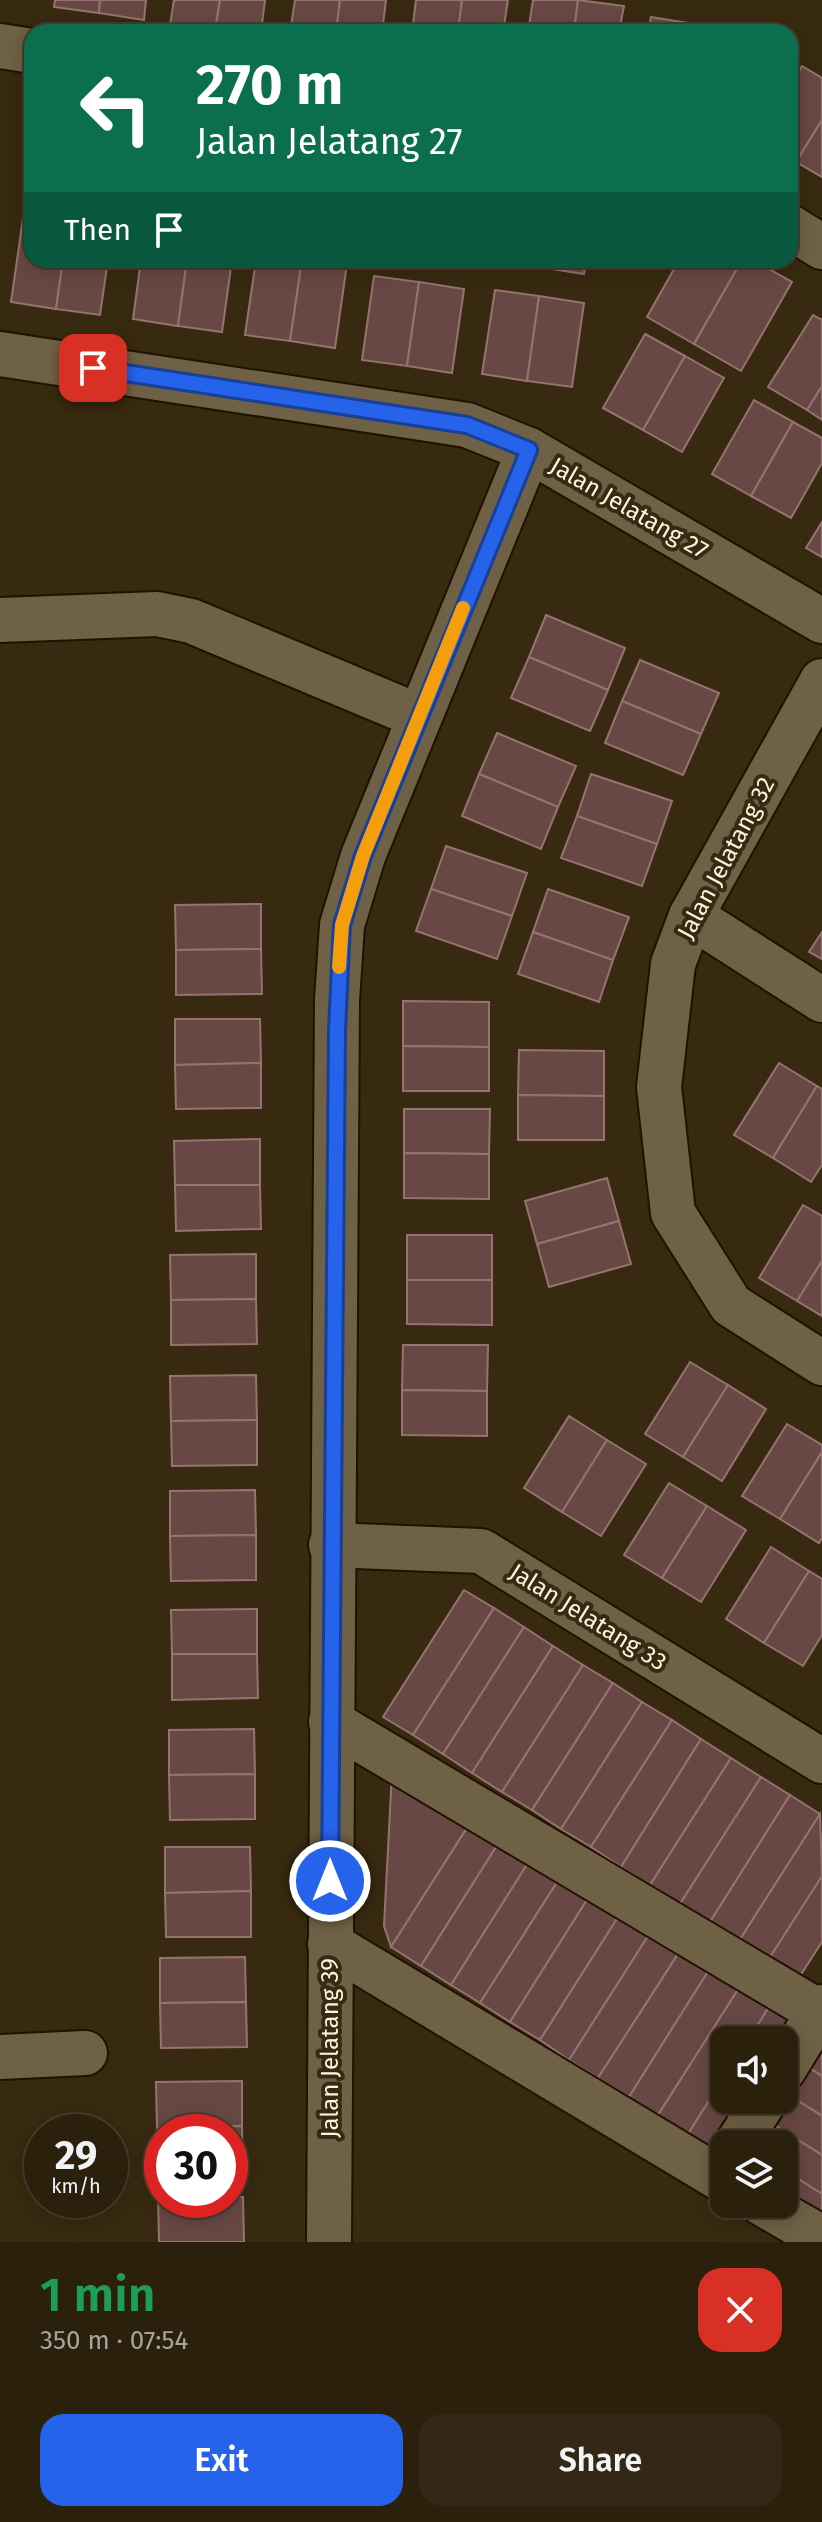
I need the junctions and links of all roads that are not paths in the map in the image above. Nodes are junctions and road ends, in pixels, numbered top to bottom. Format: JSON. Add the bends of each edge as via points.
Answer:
{"nodes":[{"id":1,"x":0,"y":46,"type":"edge"},
{"id":2,"x":24,"y":50,"type":"edge"},
{"id":3,"x":798,"y":232,"type":"edge"},
{"id":4,"x":822,"y":247,"type":"edge"},
{"id":5,"x":0,"y":354,"type":"edge"},
{"id":6,"x":529,"y":450,"type":"junction"},
{"id":7,"x":0,"y":620,"type":"edge"},
{"id":8,"x":822,"y":621,"type":"edge"},
{"id":9,"x":822,"y":681,"type":"edge"},
{"id":10,"x":418,"y":716,"type":"junction"},
{"id":11,"x":691,"y":916,"type":"junction"},
{"id":12,"x":822,"y":1000,"type":"edge"},
{"id":13,"x":822,"y":1363,"type":"edge"},
{"id":14,"x":331,"y":1545,"type":"junction"},
{"id":15,"x":331,"y":1722,"type":"junction"},
{"id":16,"x":822,"y":1761,"type":"edge"},
{"id":17,"x":330,"y":1944,"type":"junction"},
{"id":18,"x":820,"y":2010,"type":"edge"},
{"id":19,"x":798,"y":2046,"type":"edge"},
{"id":20,"x":85,"y":2053,"type":"dead end"},
{"id":21,"x":0,"y":2057,"type":"edge"},
{"id":22,"x":710,"y":2158,"type":"edge"},
{"id":23,"x":787,"y":2218,"type":"edge"},
{"id":24,"x":822,"y":2238,"type":"edge"},
{"id":25,"x":329,"y":2242,"type":"edge"}],
"edges":[{"from":1,"to":2,"type":"street"},
{"from":3,"to":4,"type":"street"},
{"from":5,"to":6,"type":"street","name":"Jalan Jelatang 27","via":[[467,425]]},
{"from":6,"to":8,"type":"street","name":"Jalan Jelatang 27"},
{"from":6,"to":10,"type":"street","name":"Jalan Jelatang 39"},
{"from":7,"to":10,"type":"street","via":[[157,614],[191,621]]},
{"from":9,"to":11,"type":"street","name":"Jalan Jelatang 32"},
{"from":10,"to":14,"type":"street","name":"Jalan Jelatang 39","via":[[342,925]]},
{"from":11,"to":12,"type":"street"},
{"from":11,"to":13,"type":"street","name":"Jalan Jelatang 32","via":[[673,964],[659,1087],[673,1213],[731,1305]]},
{"from":14,"to":15,"type":"street","name":"Jalan Jelatang 39"},
{"from":14,"to":16,"type":"street","name":"Jalan Jelatang 33","via":[[481,1551]]},
{"from":15,"to":17,"type":"street","name":"Jalan Jelatang 39"},
{"from":15,"to":18,"type":"street"},
{"from":17,"to":22,"type":"street"},
{"from":17,"to":25,"type":"street","name":"Jalan Jelatang 39"},
{"from":18,"to":19,"type":"street"},
{"from":20,"to":21,"type":"street"},
{"from":23,"to":24,"type":"street"}]}
